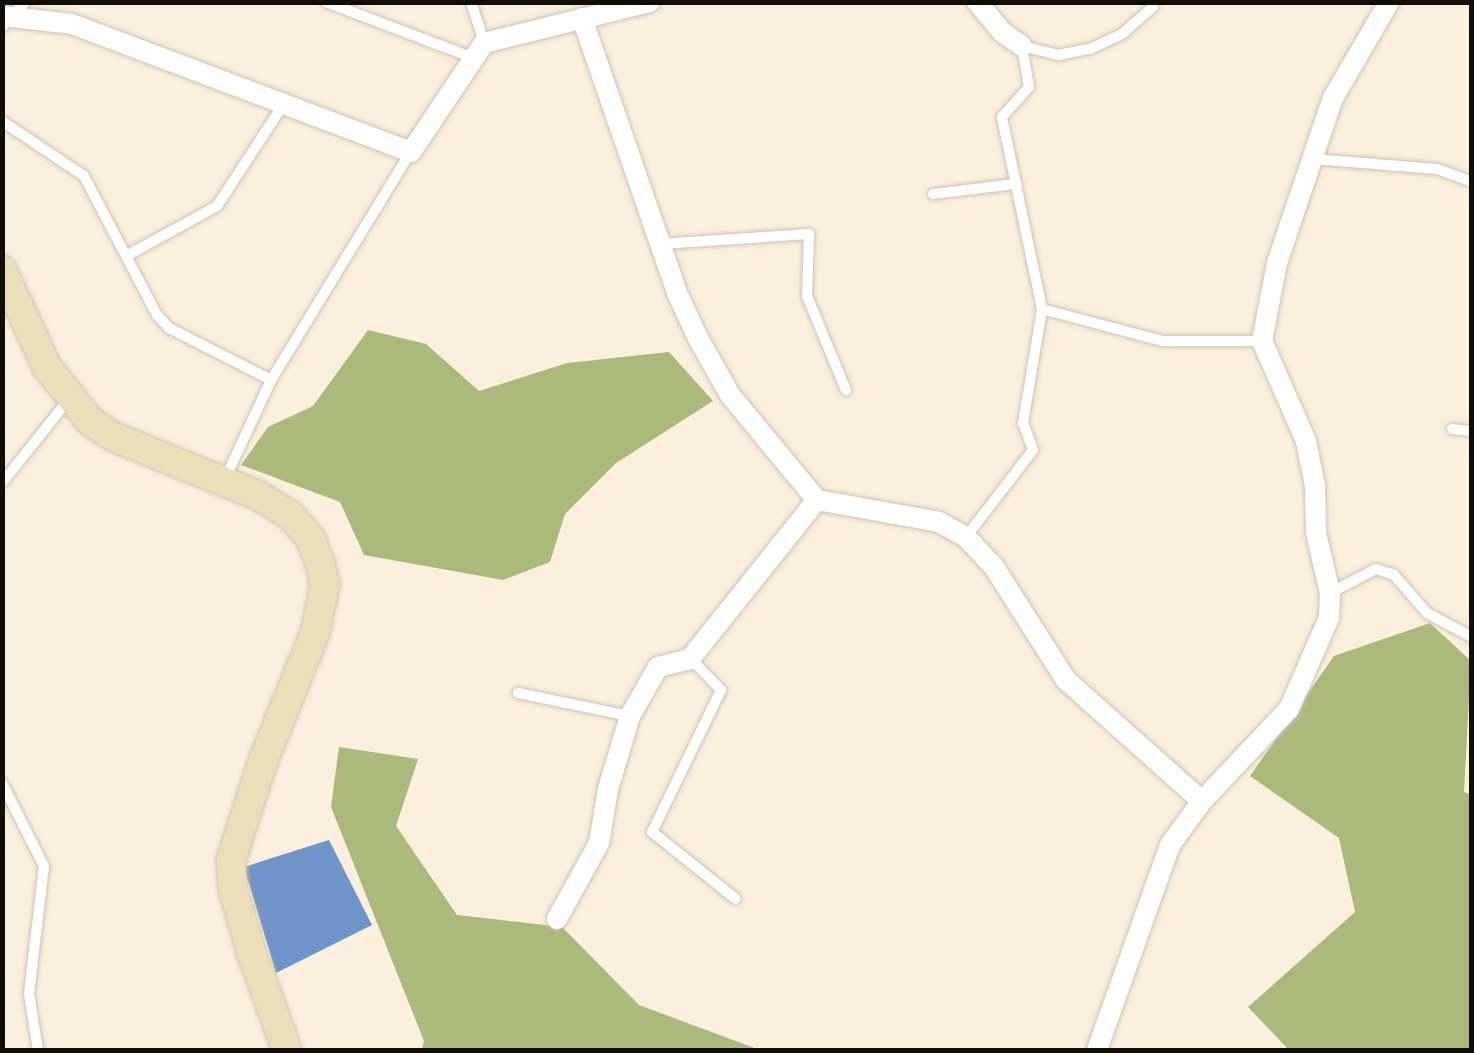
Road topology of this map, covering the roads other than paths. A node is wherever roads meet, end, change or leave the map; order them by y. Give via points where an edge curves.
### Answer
1 (326, 2) edge
2 (472, 2) edge
3 (650, 2) edge
4 (977, 2) edge
5 (1390, 2) edge
6 (1153, 7) dead end
7 (580, 10) edge
8 (10, 16) edge
9 (1022, 46) junction
10 (477, 50) junction
11 (284, 104) junction
12 (2, 121) edge
13 (411, 152) junction
14 (1312, 159) junction
15 (1472, 182) edge
16 (1016, 184) junction
17 (933, 194) dead end
18 (660, 244) junction
19 (128, 255) junction
20 (2, 270) edge
21 (1042, 309) junction
22 (1262, 341) junction
23 (271, 380) junction
24 (846, 390) dead end
25 (69, 399) junction
26 (1452, 430) dead end
27 (1472, 432) edge
28 (2, 482) edge
29 (224, 482) junction
30 (817, 500) junction
31 (966, 538) junction
32 (1330, 592) junction
33 (1472, 637) edge
34 (690, 658) junction
35 (518, 694) dead end
36 (630, 716) junction
37 (2, 783) edge
38 (1202, 800) junction
39 (736, 899) dead end
40 (557, 920) dead end
41 (38, 1050) edge
42 (287, 1050) edge
43 (1097, 1050) edge

1 - 10 lane
2 - 10 lane
3 - 7 street
4 - 9 street
5 - 14 street via 1332,98
6 - 9 lane via 1122,34 1090,49 1058,55
7 - 10 street
7 - 18 street
8 - 11 street via 72,24
9 - 16 lane via 1028,87 1002,117
10 - 13 street
11 - 13 street
11 - 19 lane via 217,206
12 - 19 lane via 84,176
13 - 23 lane
14 - 15 lane via 1437,169
14 - 22 street via 1277,263
16 - 17 lane
16 - 21 lane
18 - 24 lane via 809,234 807,296
18 - 30 street via 684,308 730,395
19 - 23 lane via 168,328
20 - 25 street
21 - 22 lane via 1162,341
21 - 31 lane via 1023,423 1033,450
22 - 32 street via 1306,440
23 - 29 lane
25 - 28 lane
25 - 29 street via 114,437
26 - 27 lane
29 - 42 street via 292,517 310,538 325,584 315,633 230,860 252,954
30 - 31 street via 939,522
30 - 34 street
31 - 38 street via 994,567 1066,680
32 - 33 lane via 1376,569 1394,575 1428,613
32 - 38 street via 1330,618 1289,709
34 - 36 street via 658,667
34 - 39 lane via 722,690 652,832
35 - 36 lane
36 - 40 street via 600,843
37 - 41 lane via 44,866 30,994
38 - 43 street via 1160,866

